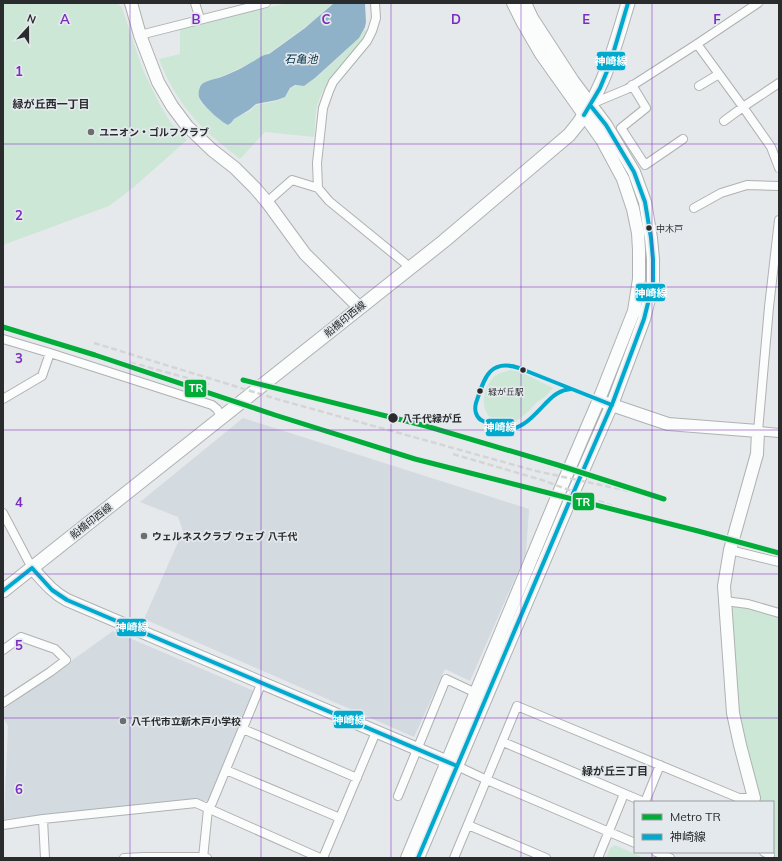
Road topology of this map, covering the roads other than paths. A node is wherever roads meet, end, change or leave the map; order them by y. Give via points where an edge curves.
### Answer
1 (131, 3) edge
2 (195, 3) edge
3 (266, 3) edge
4 (375, 3) edge
5 (513, 3) edge
6 (525, 3) edge
7 (628, 3) edge
8 (758, 3) edge
9 (200, 20) junction
10 (140, 35) junction
11 (697, 44) junction
12 (719, 74) junction
13 (779, 83) edge
14 (632, 85) junction
15 (699, 86) dead end
16 (743, 106) junction
17 (587, 110) junction
18 (724, 121) dead end
19 (683, 139) dead end
20 (779, 143) edge
21 (771, 147) junction
22 (779, 168) edge
23 (779, 186) edge
24 (318, 188) junction
25 (267, 202) junction
26 (694, 208) dead end
27 (779, 220) edge
28 (777, 261) edge
29 (411, 268) junction
30 (359, 307) junction
31 (3, 339) edge
32 (50, 353) junction
33 (3, 399) edge
34 (599, 400) junction
35 (612, 405) junction
36 (222, 418) junction
37 (758, 431) junction
38 (779, 433) edge
39 (3, 513) edge
40 (730, 550) junction
41 (779, 562) edge
42 (32, 568) junction
43 (3, 591) edge
44 (725, 601) junction
45 (779, 613) edge
46 (3, 650) edge
47 (262, 682) junction
48 (476, 693) junction
49 (3, 703) edge
50 (243, 729) junction
51 (376, 732) junction
52 (503, 742) junction
53 (417, 749) junction
54 (452, 764) junction
55 (660, 765) junction
56 (226, 770) junction
57 (357, 778) junction
58 (487, 780) junction
59 (624, 794) junction
60 (398, 796) dead end
61 (754, 800) edge
62 (642, 801) edge
63 (644, 801) edge
64 (208, 809) junction
65 (340, 818) junction
66 (43, 819) junction
67 (3, 825) edge
68 (468, 825) junction
69 (609, 831) junction
70 (634, 843) edge
71 (658, 853) edge
72 (182, 857) edge
73 (45, 858) edge
74 (124, 858) edge
75 (204, 858) edge
76 (321, 858) edge
77 (407, 858) edge
78 (418, 858) edge
79 (454, 858) edge
80 (546, 858) edge
81 (598, 858) edge
82 (670, 858) edge

1 - 10 street
2 - 9 street
3 - 9 street
4 - 24 street via 376,18 372,31 367,41 333,82 323,108 317,164
5 - 17 street via 541,54
6 - 17 street via 573,81
7 - 17 main road, 船橋印西線 via 610,64
8 - 11 street
9 - 10 street
10 - 25 street via 158,82 187,126 235,168
11 - 12 street
11 - 14 street
12 - 15 street
12 - 16 street
13 - 16 street
14 - 17 street
14 - 19 street via 646,108 621,128 645,165
16 - 18 street
16 - 21 street
17 - 29 main road, 船橋印西線 via 569,134
17 - 34 street via 623,179 633,209 639,244 639,279 634,311
17 - 35 street via 606,125 634,172 645,202 653,259 653,283 644,319
20 - 21 street
21 - 22 street
23 - 26 street via 747,185 721,194
24 - 25 street via 292,180
24 - 29 street via 329,201
25 - 30 street via 305,254
27 - 28 street
28 - 37 street
29 - 30 main road, 船橋印西線
30 - 36 main road, 船橋印西線
31 - 32 street
32 - 33 street via 42,376
32 - 36 street via 212,405
34 - 35 street
34 - 48 street
35 - 37 street via 668,424
35 - 54 street
36 - 42 main road, 船橋印西線
37 - 38 street
37 - 40 street via 758,454
39 - 42 street
40 - 41 street
40 - 44 street via 724,586
42 - 43 main road, 船橋印西線
42 - 47 street via 50,588 67,600
44 - 45 street via 748,604
44 - 61 street via 733,713
46 - 49 street via 21,637 55,649 66,660
47 - 50 street
47 - 51 street
48 - 53 street via 446,679
48 - 54 street
50 - 56 street
50 - 57 street
51 - 53 street
51 - 57 street
52 - 55 street via 517,706
52 - 58 street
52 - 59 street
53 - 54 street
53 - 60 street
54 - 58 street
54 - 77 street
54 - 78 street
55 - 61 street via 738,798
55 - 63 street
56 - 64 street
56 - 65 street
57 - 65 street
58 - 68 street
58 - 69 street
59 - 62 street
59 - 69 street
64 - 66 street via 196,803
64 - 75 street
64 - 76 street
65 - 76 street
66 - 67 street
66 - 73 street
68 - 79 street
68 - 80 street
69 - 70 street
69 - 81 street
71 - 82 street
72 - 74 street
72 - 75 street

